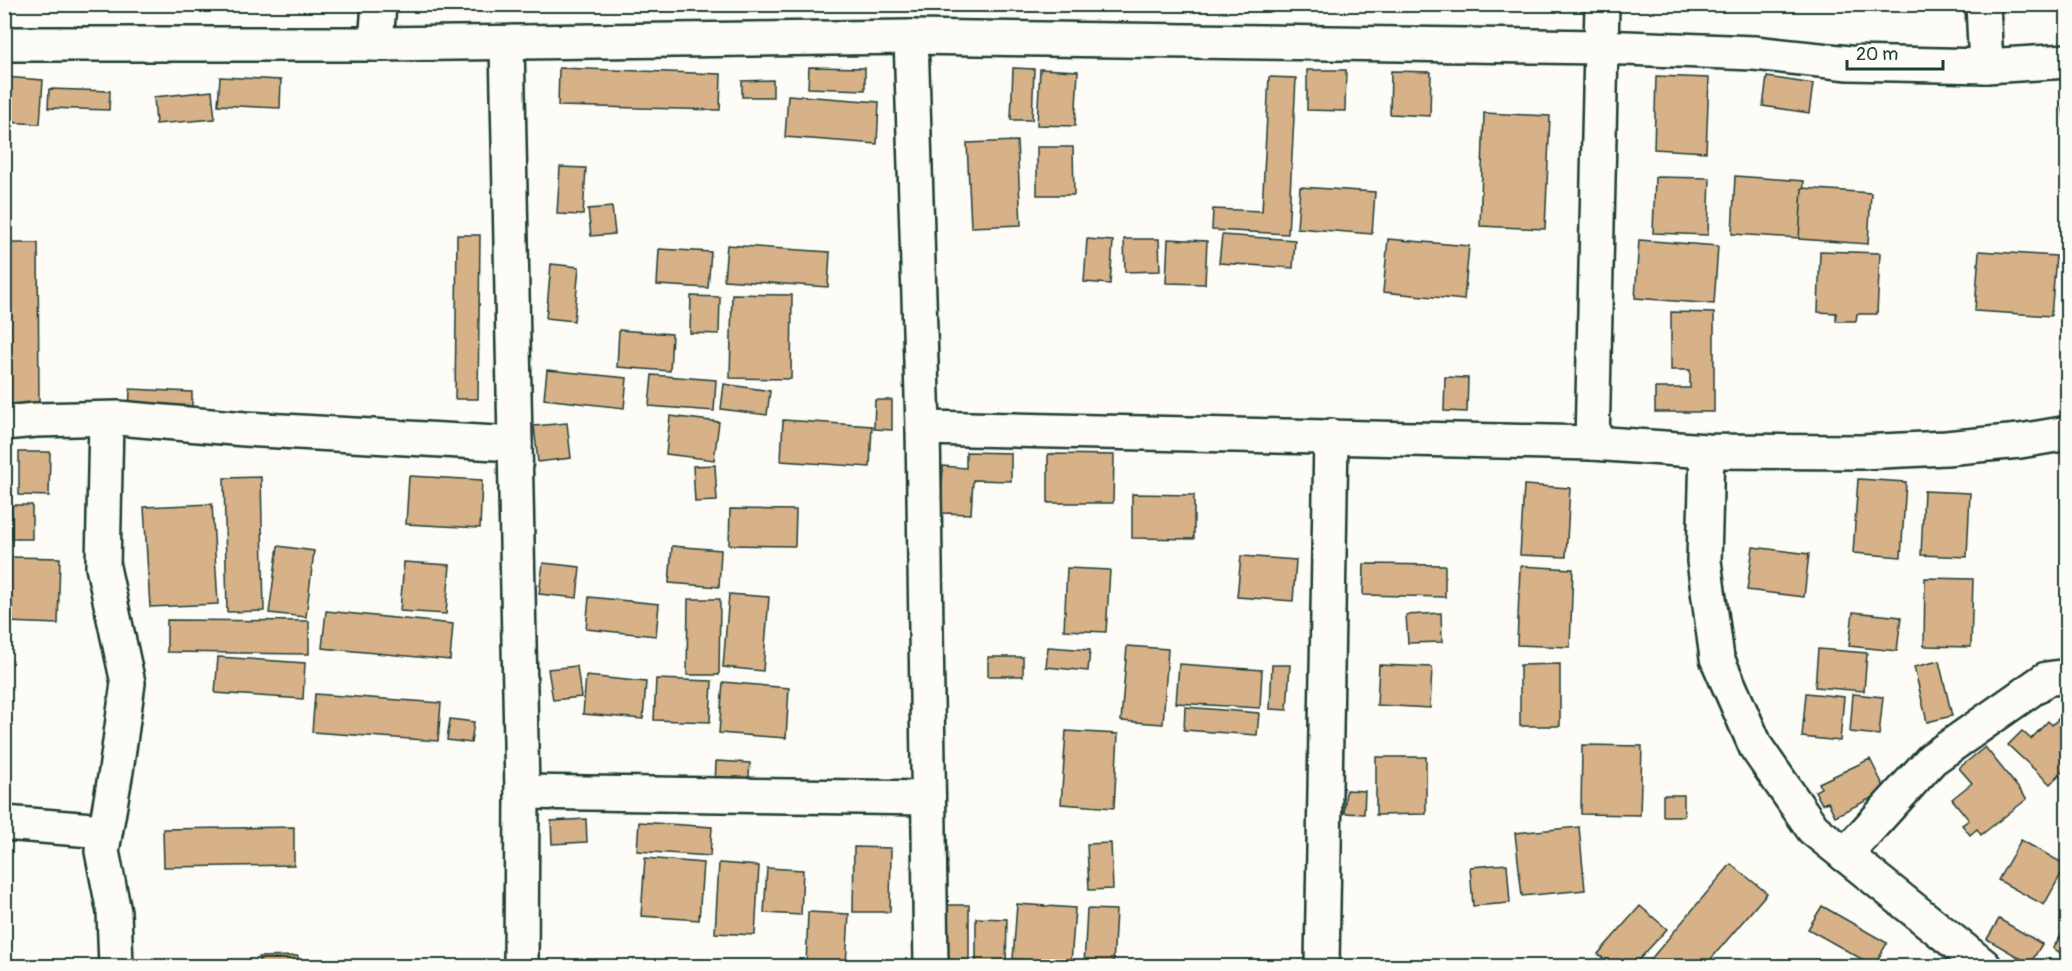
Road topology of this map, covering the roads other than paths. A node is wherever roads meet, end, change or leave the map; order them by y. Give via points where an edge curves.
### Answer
1 (379, 4) edge
2 (1602, 4) edge
3 (1983, 4) edge
4 (911, 38) junction
5 (507, 43) junction
6 (4, 44) edge
7 (376, 44) junction
8 (1600, 47) junction
9 (2067, 61) edge
10 (1986, 66) junction
11 (106, 419) junction
12 (4, 423) edge
13 (923, 428) junction
14 (2067, 433) edge
15 (1331, 436) junction
16 (1592, 443) junction
17 (515, 444) junction
18 (1707, 450) junction
19 (2060, 671) edge
20 (522, 792) junction
21 (928, 798) junction
22 (4, 823) edge
23 (105, 831) junction
24 (1845, 855) junction
25 (116, 966) edge
26 (520, 966) edge
27 (931, 966) edge
28 (1322, 966) edge
29 (1984, 966) edge

1 - 7 street
2 - 8 street
3 - 10 street
4 - 5 street
4 - 8 street
4 - 13 street
5 - 7 street
5 - 17 street
6 - 7 street
8 - 10 street via 1754,53 1849,63
8 - 16 street
9 - 10 street
11 - 12 street
11 - 17 street
11 - 23 street via 104,567 128,683
13 - 15 street
13 - 21 street
14 - 18 street via 1957,447 1860,452
15 - 16 street
15 - 28 street
16 - 18 street
17 - 20 street
18 - 24 street via 1704,561 1717,658 1756,747 1813,829
19 - 24 street via 1932,759
20 - 21 street
20 - 26 street
21 - 27 street
22 - 23 street
23 - 25 street via 102,851 114,912
24 - 29 street

